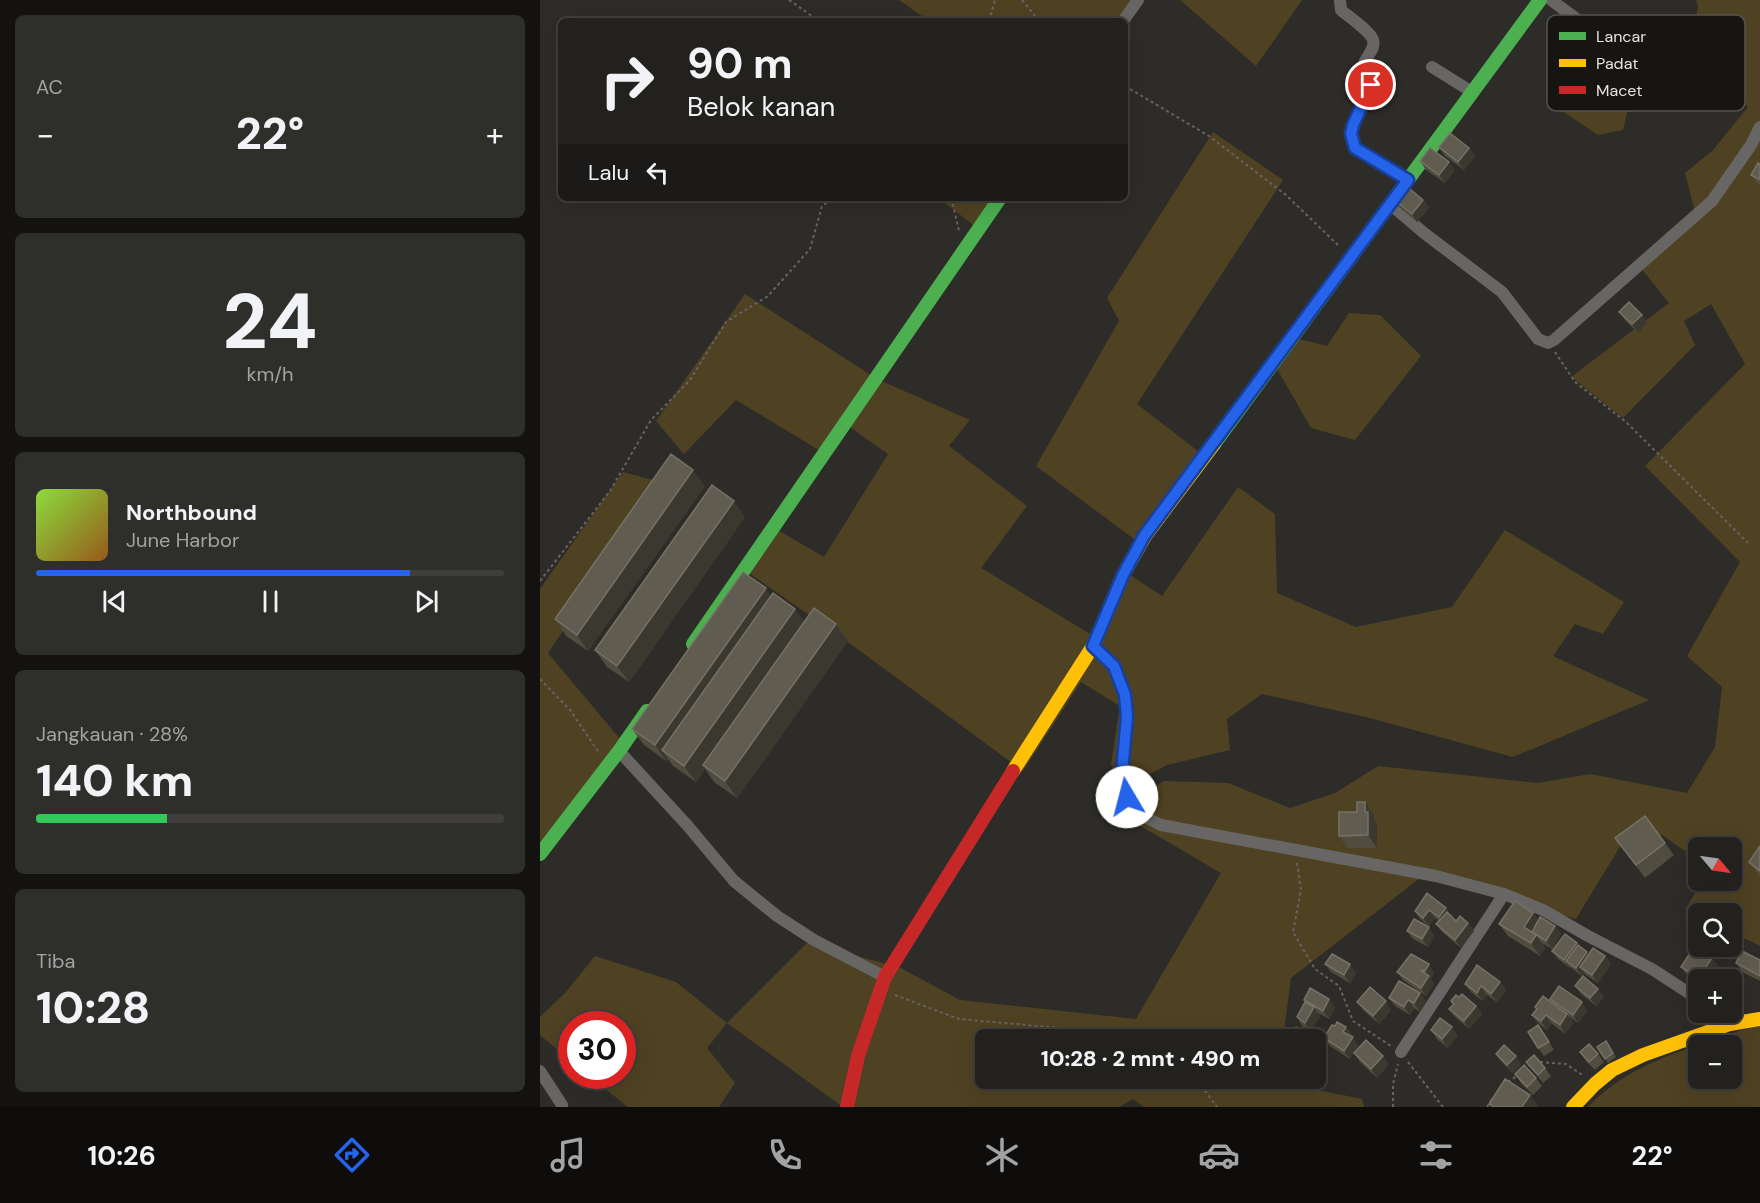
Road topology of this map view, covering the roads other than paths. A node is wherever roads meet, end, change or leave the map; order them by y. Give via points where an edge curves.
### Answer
1 (1138, 0) edge
2 (1340, 0) edge
3 (1540, 0) edge
4 (1551, 0) edge
5 (1571, 15) edge
6 (1125, 18) edge
7 (1432, 67) dead end
8 (1472, 92) junction
9 (1760, 127) edge
10 (1408, 180) junction
11 (998, 201) edge
12 (1391, 205) junction
13 (1093, 646) junction
14 (687, 653) edge
15 (653, 702) edge
16 (619, 751) junction
17 (540, 854) edge
18 (1504, 894) junction
19 (883, 983) junction
20 (1688, 992) edge
21 (1760, 1019) edge
22 (1730, 1024) joint
23 (1401, 1052) road end
24 (540, 1071) edge
25 (562, 1107) edge
26 (847, 1107) edge
27 (1573, 1107) edge

1 - 6 street
2 - 10 street via 1341,10 1374,41 1363,65 1371,85 1353,125 1355,148
3 - 8 street
4 - 5 street
7 - 8 street
8 - 10 street
9 - 12 street via 1712,201 1548,343 1538,339 1502,292
10 - 12 street
11 - 14 street
12 - 13 street via 1144,536
13 - 18 street via 1114,666 1125,695 1122,772 1127,797 1137,813 1161,825 1436,876
13 - 19 street
15 - 16 street
16 - 17 street
16 - 19 street via 734,880 777,916
18 - 20 street via 1543,910
18 - 23 street
19 - 26 street via 858,1056
21 - 22 street
22 - 27 street via 1643,1054 1612,1070
24 - 25 street

